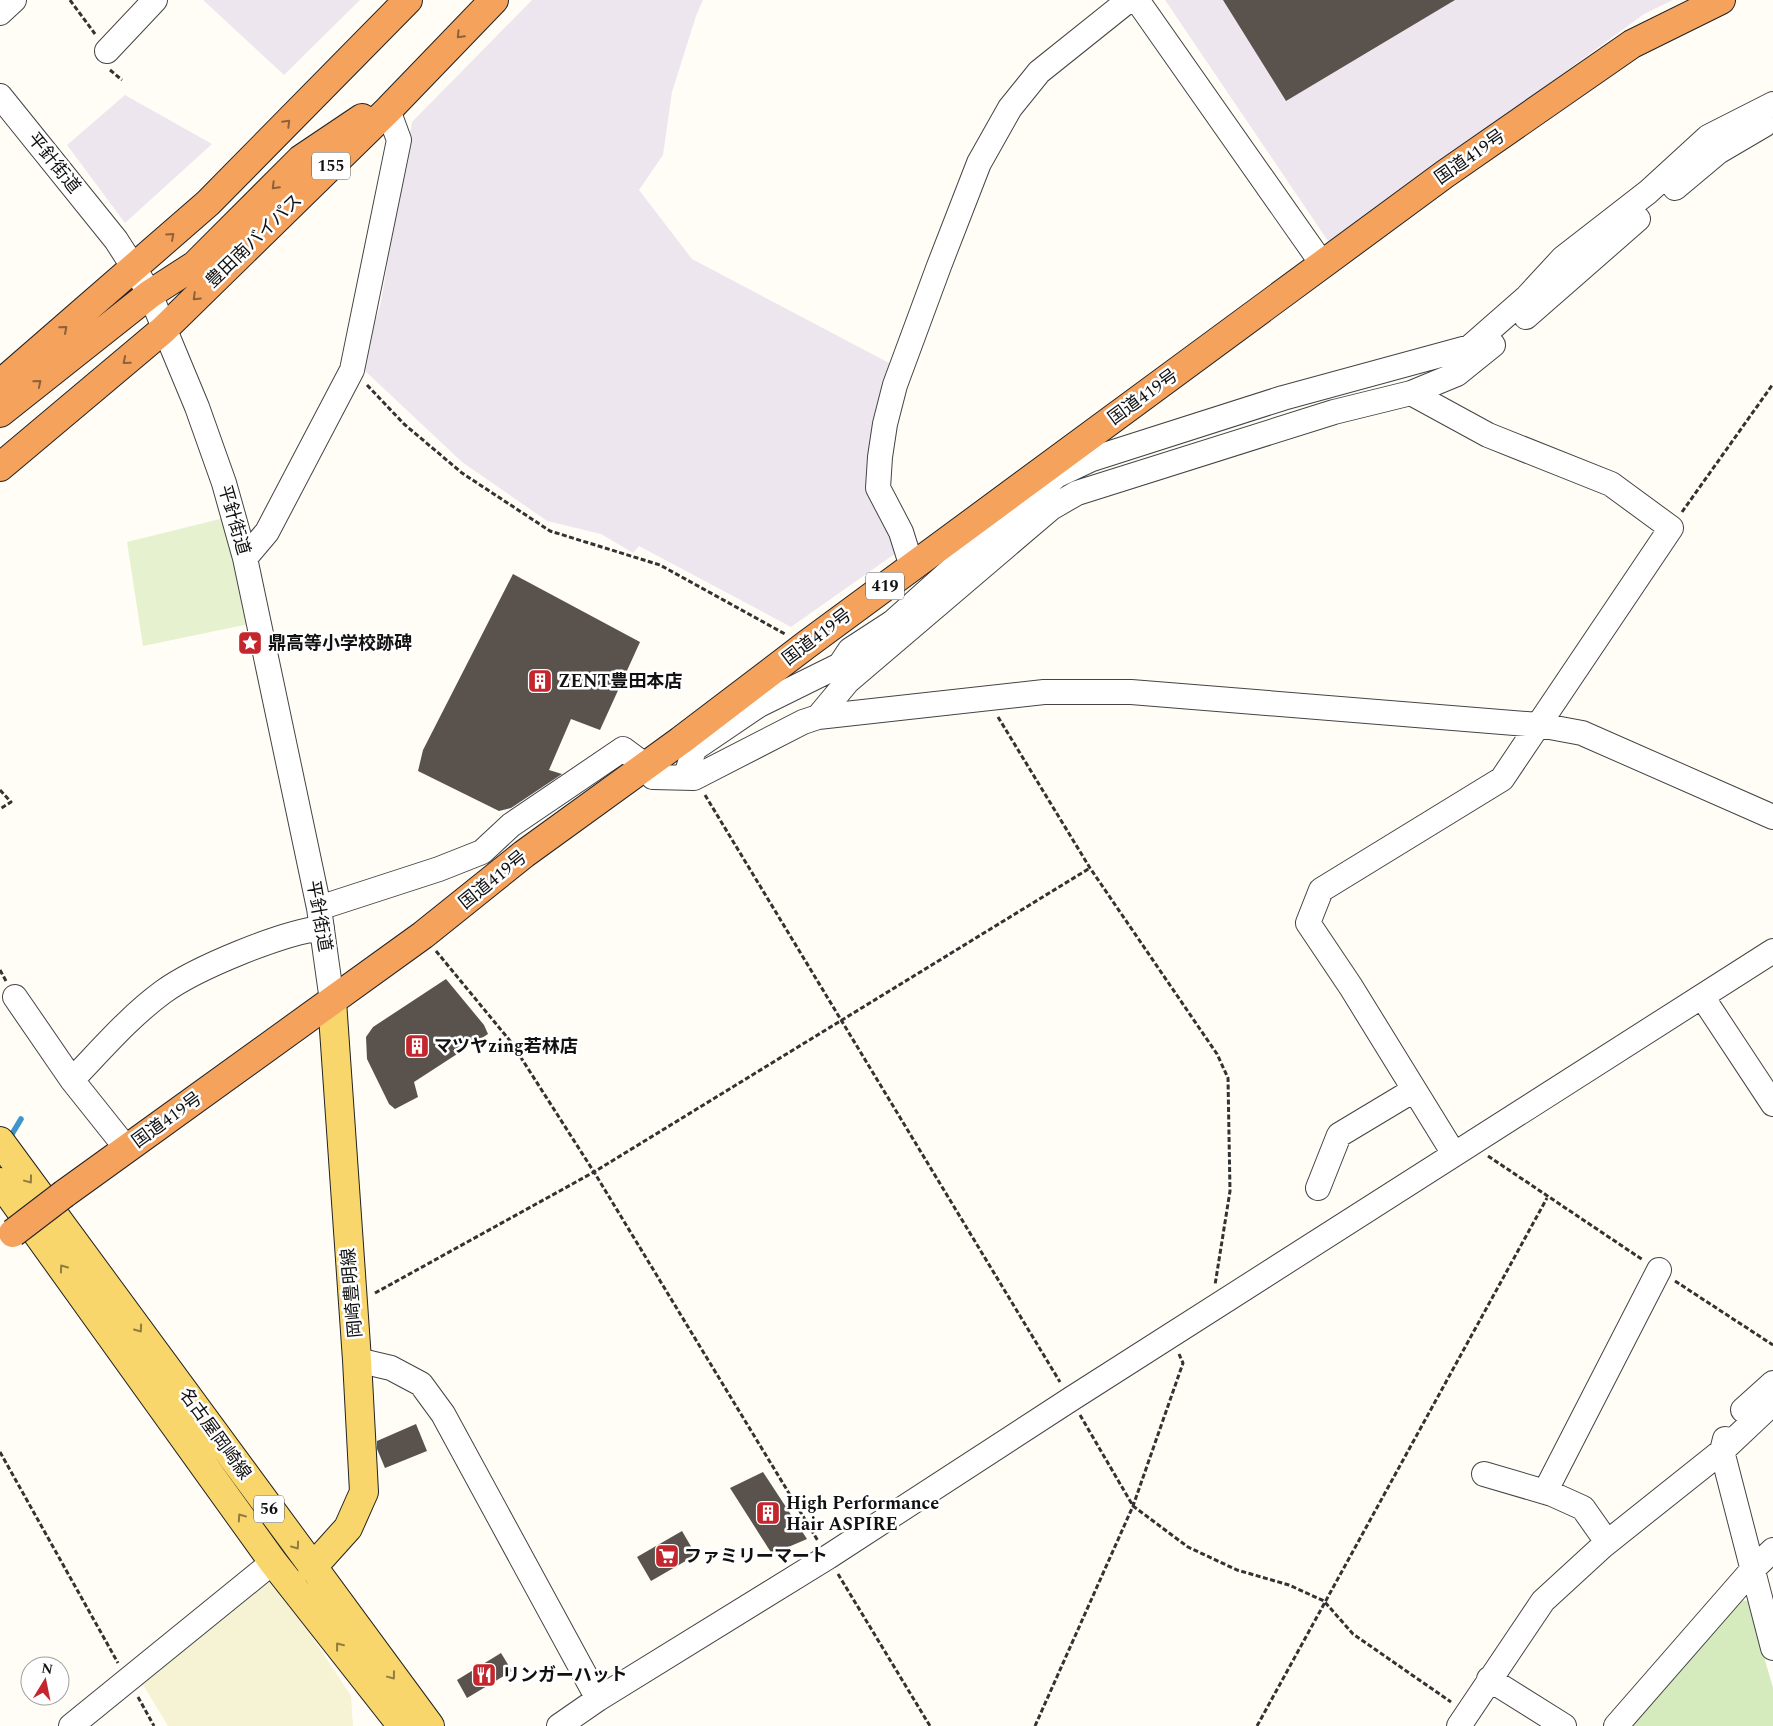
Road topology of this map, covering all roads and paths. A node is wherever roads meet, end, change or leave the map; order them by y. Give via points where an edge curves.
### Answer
1 (14, 0) edge
2 (156, 0) edge
3 (408, 0) edge
4 (494, 0) edge
5 (1128, 0) edge
6 (1137, 0) edge
7 (1721, 0) edge
8 (0, 13) edge
9 (107, 50) dead end
10 (412, 84) junction
11 (0, 96) edge
12 (1773, 104) edge
13 (388, 110) junction
14 (1773, 119) edge
15 (1323, 265) junction
16 (134, 268) junction
17 (150, 294) junction
18 (163, 330) junction
19 (352, 370) junction
20 (0, 384) edge
21 (1773, 384) edge
22 (1411, 393) junction
23 (70, 408) junction
24 (0, 413) edge
25 (0, 455) edge
26 (0, 467) edge
27 (1671, 528) junction
28 (245, 558) junction
29 (912, 567) junction
30 (806, 645) junction
31 (986, 698) junction
32 (818, 717) junction
33 (1539, 725) junction
34 (646, 766) junction
35 (690, 777) junction
36 (0, 790) edge
37 (0, 809) edge
38 (1773, 817) edge
39 (511, 825) junction
40 (524, 854) junction
41 (1090, 868) junction
42 (320, 918) junction
43 (423, 935) junction
44 (1773, 951) edge
45 (15, 996) dead end
46 (1703, 998) junction
47 (332, 1001) junction
48 (841, 1021) junction
49 (72, 1080) junction
50 (1414, 1090) junction
51 (1773, 1104) edge
52 (0, 1141) edge
53 (127, 1149) junction
54 (1463, 1149) junction
55 (594, 1172) junction
56 (0, 1182) edge
57 (1318, 1188) dead end
58 (1547, 1198) junction
59 (4, 1237) edge
60 (1659, 1270) junction
61 (1219, 1305) junction
62 (353, 1306) junction
63 (1172, 1335) junction
64 (1773, 1345) edge
65 (357, 1360) junction
66 (1773, 1382) edge
67 (1071, 1399) junction
68 (1773, 1403) edge
69 (1722, 1451) junction
70 (0, 1452) edge
71 (1484, 1474) dead end
72 (1545, 1492) junction
73 (1134, 1506) junction
74 (1607, 1542) junction
75 (1773, 1550) edge
76 (828, 1557) junction
77 (273, 1562) junction
78 (312, 1568) junction
79 (1753, 1569) junction
80 (1324, 1601) junction
81 (1773, 1648) edge
82 (1490, 1679) junction
83 (128, 1680) junction
84 (598, 1699) junction
85 (1463, 1719) edge
86 (71, 1726) edge
87 (154, 1726) edge
88 (402, 1726) edge
89 (430, 1726) edge
90 (559, 1726) edge
91 (930, 1726) edge
92 (1035, 1726) edge
93 (1256, 1726) edge
94 (1564, 1726) edge
95 (1616, 1726) edge

1 - 8 street
2 - 9 street
16 -> 3 highway via 208,203
4 -> 10 highway, 豊田南バイパス / 155
5 - 29 street via 1039,72 1010,108 978,163 895,385 885,424 878,488 901,532
6 - 15 street
7 - 15 highway, 国道419号 / 419 via 1632,44 1445,174
10 - 13 highway, 豊田南バイパス / 155
10 -> 17 highway via 301,159 195,265
11 - 16 street, 平針街道 via 116,240
12 - 35 street via 1708,136 1648,192 1563,258 1526,297 1470,347 1283,398 1092,458 1056,476 893,622 850,650 840,665 759,706 694,749
13 -> 18 highway, 豊田南バイパス / 155
13 - 19 street via 399,140
14 - 22 street via 1718,152 1457,374
15 - 29 highway, 国道419号 / 419
16 - 17 street, 平針街道
20 -> 16 highway
17 - 18 street, 平針街道
24 -> 17 highway
18 -> 23 highway, 豊田南バイパス / 155
18 - 28 street, 平針街道 via 209,439
19 - 28 street via 267,532
19 - 30 path via 404,424 462,473 550,531 660,565
21 - 27 path
22 - 27 street via 1488,435 1611,484
22 - 32 street via 1334,412 1077,493 1051,508 848,681
23 - 25 highway
23 - 26 highway, 豊田南バイパス / 155
27 - 33 street
28 - 42 street, 平針街道
29 - 30 highway, 国道419号 / 419
30 - 34 highway, 国道419号 / 419
31 - 32 street
31 - 33 street via 1044,692 1131,692
31 - 41 path
32 - 35 street
33 - 38 street via 1582,733
33 - 50 street via 1502,779 1321,890 1308,923
34 - 35 street via 653,777
34 - 39 street via 623,750
34 - 40 highway, 国道419号 / 419
35 - 48 path
36 - 37 path via 10,802
39 - 40 street
39 - 42 street via 482,852
40 - 43 highway, 国道419号 / 419
41 - 48 path
41 - 61 path via 1217,1054 1228,1078 1230,1191 1215,1281
42 - 47 street, 平針街道
42 - 49 street via 304,930 256,947 164,991 132,1018
43 - 47 highway, 国道419号 / 419
43 - 55 path via 511,1042
44 - 46 street
45 - 49 street
46 - 51 street
46 - 54 street
47 - 53 highway, 国道419号 / 419
47 - 62 main road, 岡崎豊明線
48 - 55 path
48 - 67 path
49 - 53 street
50 - 54 street
50 - 57 street via 1339,1135
52 -> 78 main road, 名古屋岡崎線 / 56
53 - 59 highway, 国道419号 / 419, bridge
54 - 58 path
54 - 61 street
55 - 62 path
55 - 76 path
77 -> 56 main road, 名古屋岡崎線 / 56
58 - 60 path
58 - 80 path
60 - 64 path
60 - 72 street
61 - 63 street
62 - 65 main road, 岡崎豊明線
63 - 67 street
63 - 73 path via 1183,1364
65 - 78 main road, 岡崎豊明線 via 364,1492 348,1528
65 - 84 street via 391,1368 421,1384 443,1414
66 - 69 street via 1728,1424
67 - 73 path
67 - 76 street
68 - 69 street
69 - 74 street
69 - 79 street
70 - 83 path
71 - 72 street
72 - 74 street via 1583,1508
73 - 80 path via 1188,1547 1237,1570
73 - 92 path
74 - 82 street via 1542,1601
75 - 79 street
76 - 84 street
76 - 91 path
77 - 83 street
88 -> 77 main road, 名古屋岡崎線 / 56
78 -> 89 main road, 名古屋岡崎線 / 56
79 - 81 street
79 - 95 street
80 - 85 path via 1353,1634
80 - 93 path
82 - 85 street
82 - 94 street
83 - 86 street
83 - 87 path
84 - 90 street

